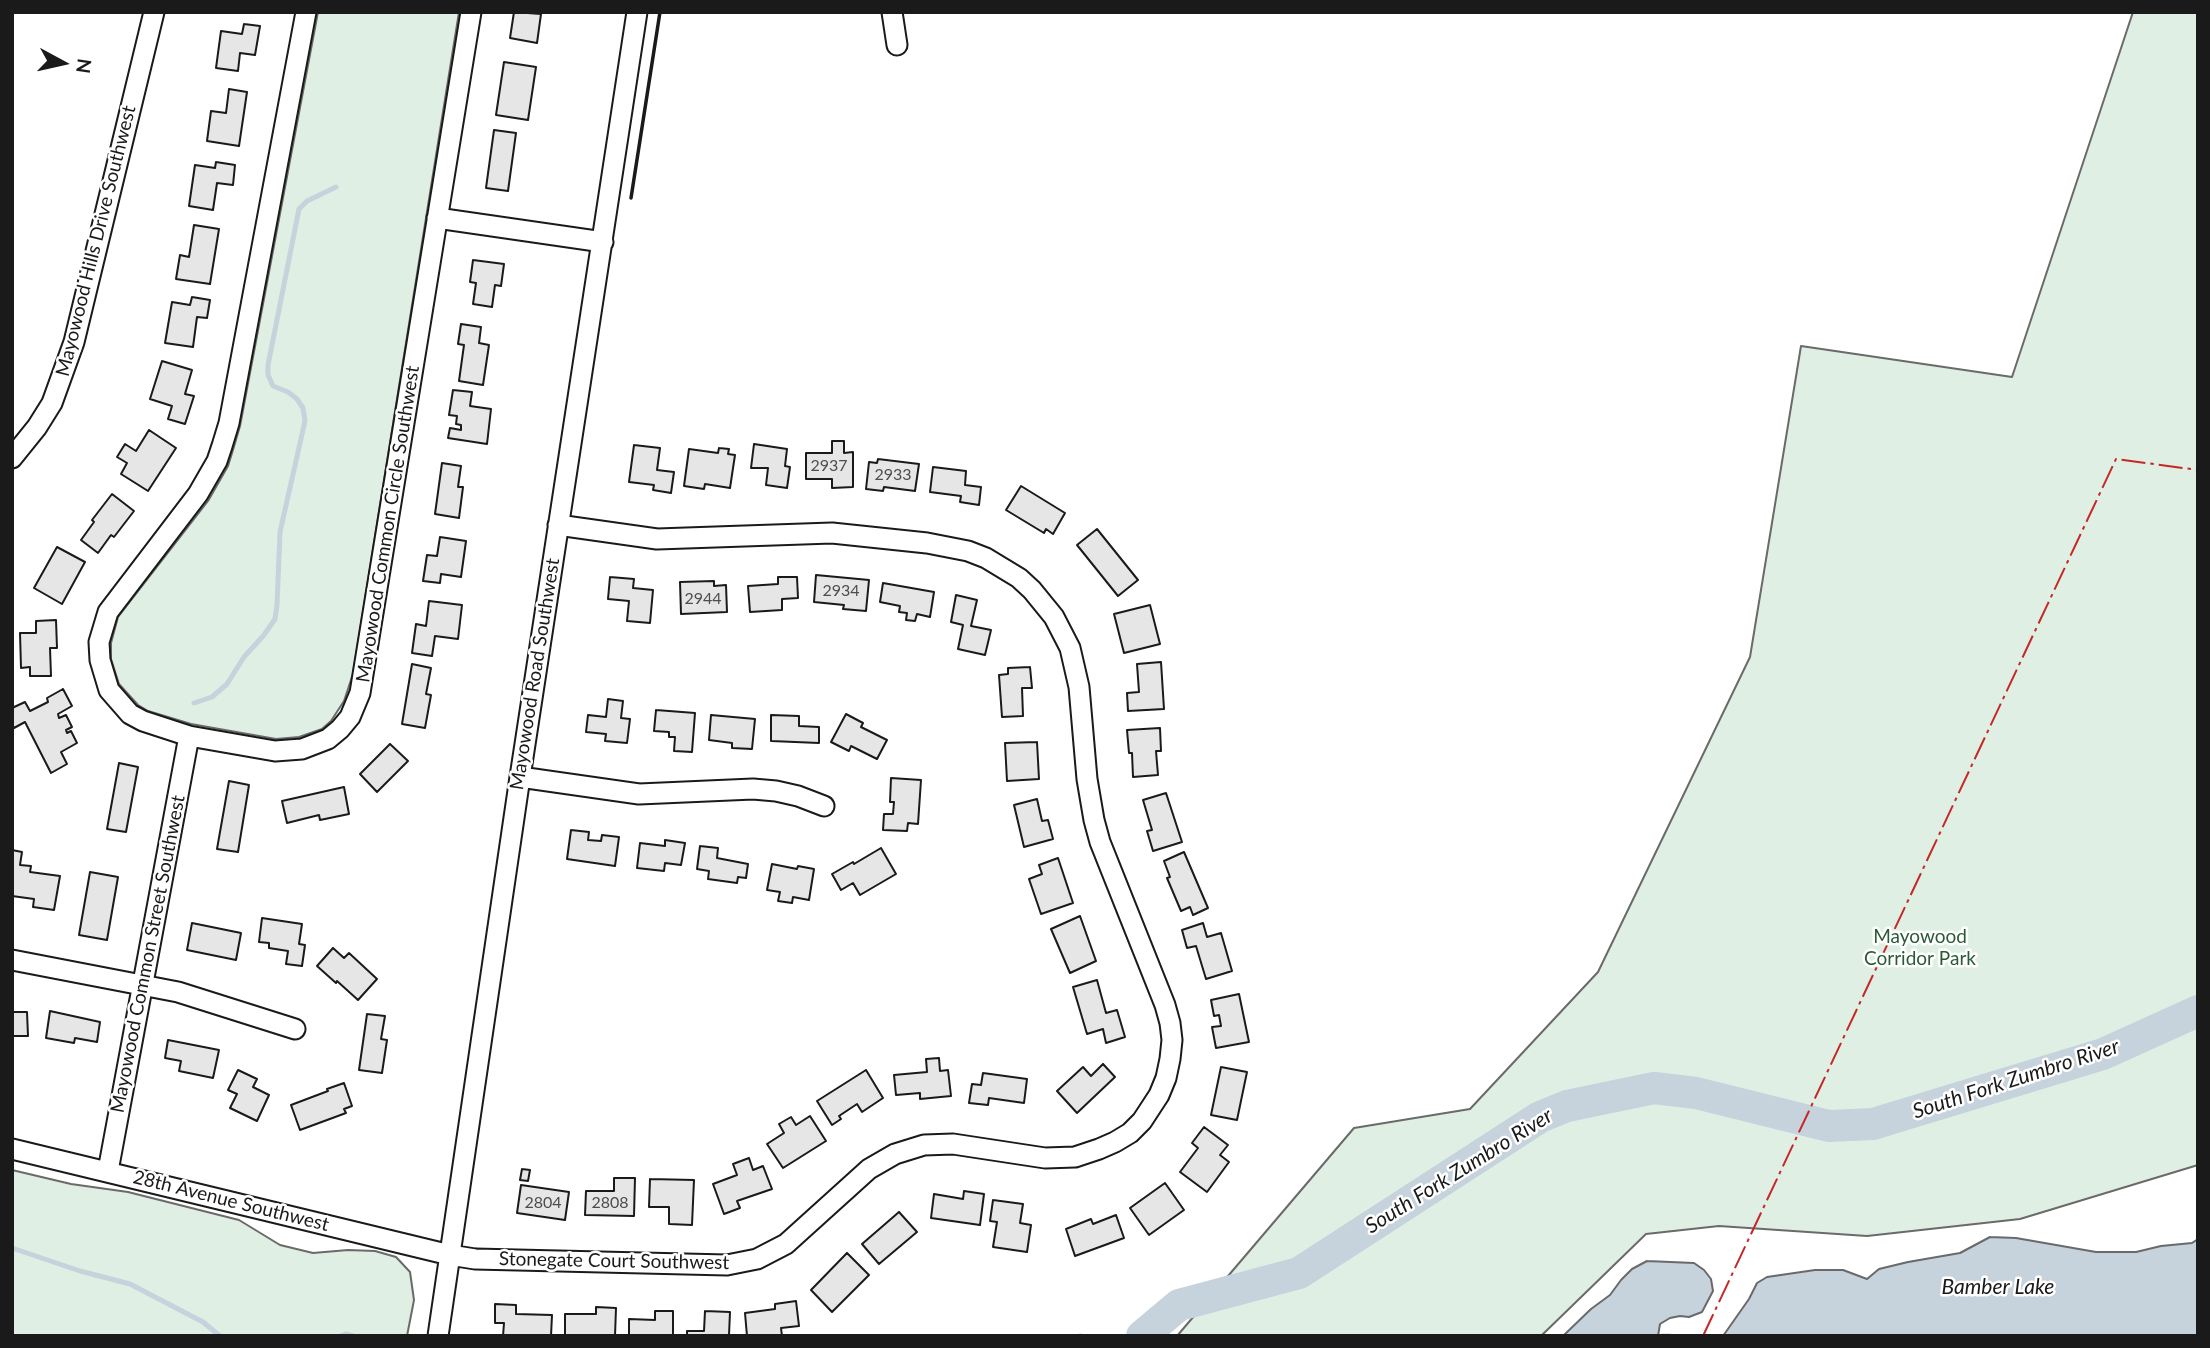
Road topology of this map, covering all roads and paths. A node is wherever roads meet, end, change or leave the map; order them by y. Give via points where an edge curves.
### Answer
1 (154, 12) edge
2 (306, 12) edge
3 (471, 12) edge
4 (637, 12) edge
5 (892, 12) edge
6 (897, 45) dead end
7 (437, 218) junction
8 (603, 242) junction
9 (12, 458) edge
10 (558, 525) junction
11 (189, 736) junction
12 (520, 777) junction
13 (824, 806) dead end
14 (12, 960) edge
15 (142, 984) junction
16 (295, 1029) dead end
17 (12, 1149) edge
18 (108, 1171) junction
19 (450, 1255) junction
20 (438, 1336) edge

1 - 9 street, Mayowood Hills Drive Southwest via 74,342 52,402
2 - 11 street, Mayowood Common Circle Southwest via 222,446 198,494 108,612 99,642 109,690 130,714
3 - 7 street, Mayowood Common Circle Southwest
4 - 8 street, Mayowood Road Southwest
5 - 6 street
7 - 8 street
7 - 11 street, Mayowood Common Circle Southwest via 367,663 355,706 328,739 302,749 275,751
8 - 10 street, Mayowood Road Southwest
10 - 12 street, Mayowood Road Southwest
10 - 19 street, Stonegate Court Southwest via 657,539 799,533 927,542 986,558 1019,578 1054,617 1076,666 1094,821 1165,1005 1172,1040 1170,1059 1152,1108 1130,1133 1107,1146 1061,1159 953,1143 911,1149 869,1169 786,1244 744,1263
11 - 15 street, Mayowood Common Street Southwest
12 - 13 street via 639,794 776,791
12 - 19 street, Mayowood Road Southwest
14 - 15 street
15 - 16 street
15 - 18 street, Mayowood Common Street Southwest
17 - 18 street, 28th Avenue Southwest
18 - 19 street, 28th Avenue Southwest
19 - 20 street, Mayowood Road Southwest

